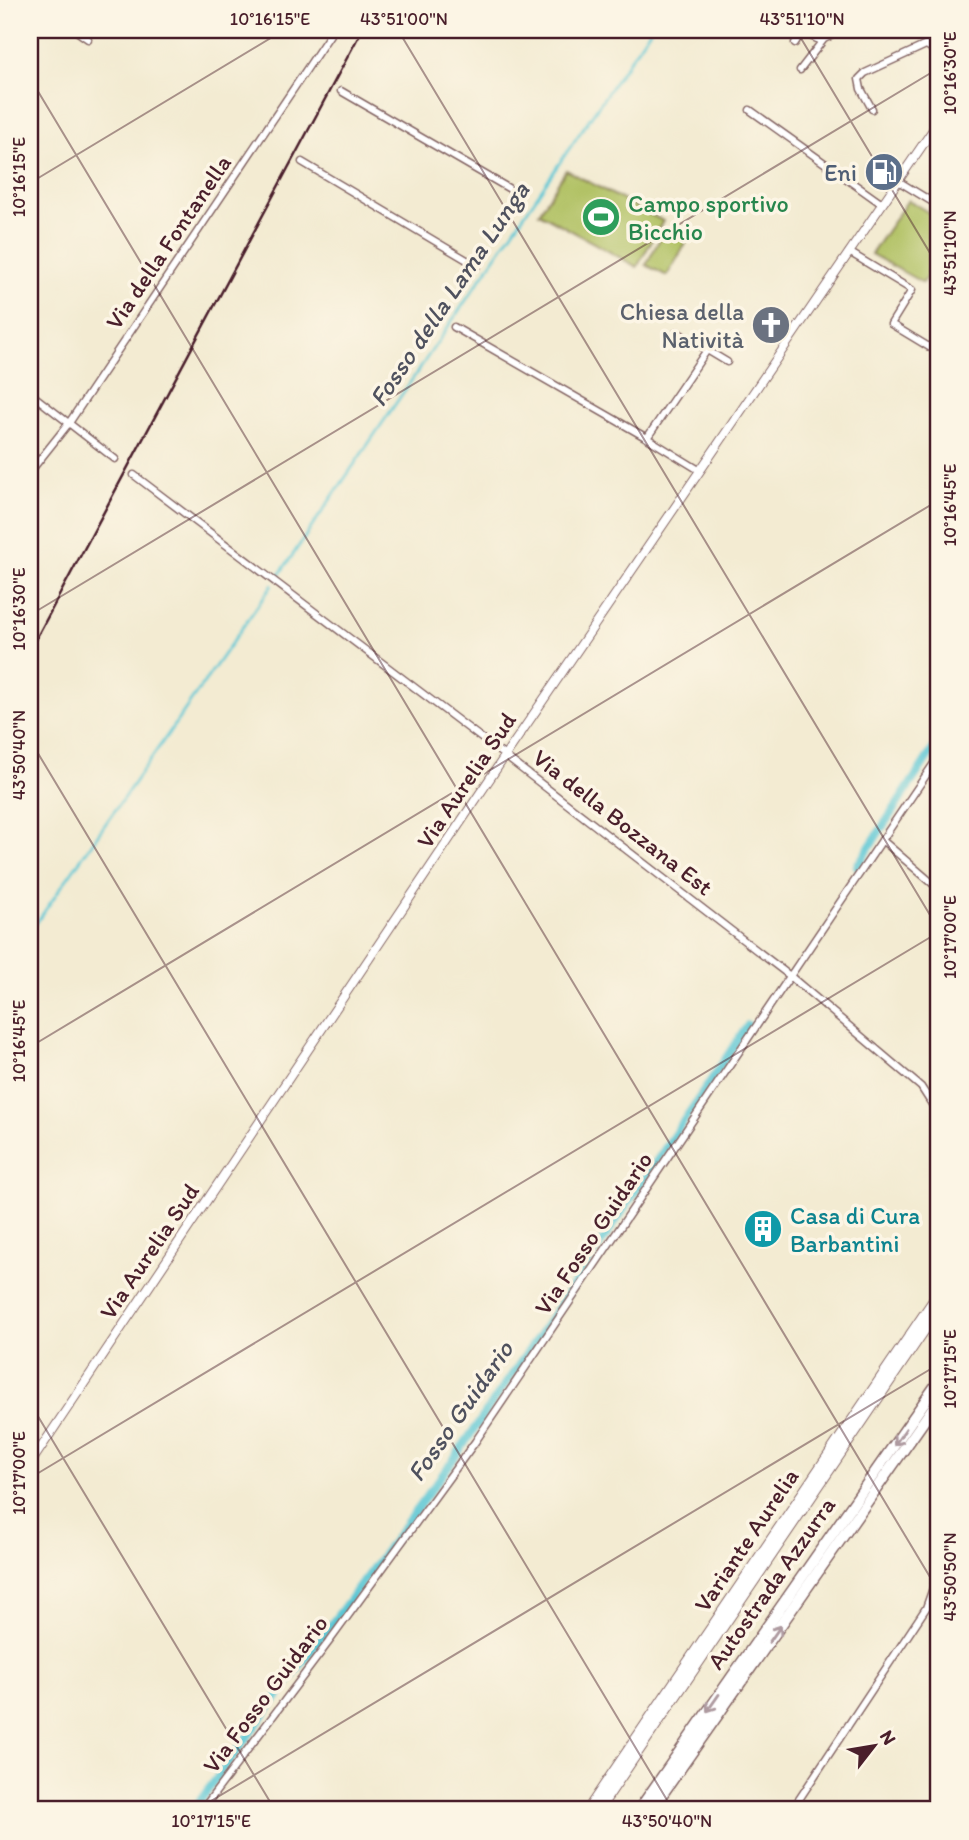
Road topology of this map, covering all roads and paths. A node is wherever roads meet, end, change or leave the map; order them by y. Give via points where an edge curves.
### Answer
1 (75, 30) edge
2 (333, 30) edge
3 (843, 30) edge
4 (919, 30) edge
5 (931, 35) junction
6 (88, 38) dead end
7 (824, 39) junction
8 (939, 39) edge
9 (795, 43) dead end
10 (926, 45) junction
11 (939, 60) edge
12 (800, 70) dead end
13 (341, 90) dead end
14 (872, 109) dead end
15 (750, 110) dead end
16 (939, 121) edge
17 (302, 162) dead end
18 (898, 181) junction
19 (508, 188) dead end
20 (882, 204) junction
21 (939, 206) edge
22 (849, 252) junction
23 (477, 266) dead end
24 (454, 327) dead end
25 (677, 332) dead end
26 (707, 350) junction
27 (939, 353) edge
28 (727, 362) dead end
29 (30, 393) edge
30 (69, 424) junction
31 (647, 438) junction
32 (115, 459) dead end
33 (699, 470) junction
34 (30, 471) edge
35 (134, 475) dead end
36 (505, 756) junction
37 (939, 756) edge
38 (882, 840) junction
39 (939, 888) edge
40 (790, 976) junction
41 (939, 1115) edge
42 (939, 1293) edge
43 (939, 1308) edge
44 (939, 1381) edge
45 (939, 1399) edge
46 (30, 1464) edge
47 (939, 1574) edge
48 (202, 1810) edge
49 (588, 1810) edge
50 (598, 1810) edge
51 (639, 1810) edge
52 (651, 1810) edge
53 (792, 1810) edge

1 - 6 street
2 - 30 street, Via della Fontanella
3 - 7 street
4 - 5 street
5 - 8 street
5 - 10 street
7 - 9 street via 802,32
7 - 12 street
10 - 11 street
10 - 14 street via 859,79
13 - 19 street
15 - 20 street
16 - 18 main road, Via Aurelia Sud
17 - 23 street
18 - 20 main road, Via Aurelia Sud
18 - 21 street
20 - 22 main road, Via Aurelia Sud
22 - 27 street via 912,290 891,324
22 - 33 main road, Via Aurelia Sud
24 - 31 street
25 - 26 street
26 - 28 street
26 - 31 street
29 - 30 street
30 - 32 street
30 - 34 street, Via della Fontanella
31 - 33 street
33 - 36 main road, Via Aurelia Sud
35 - 36 street, Via della Bozzana Est
36 - 40 street, Via della Bozzana Est
36 - 46 main road, Via Aurelia Sud
37 - 38 street, Via Fosso Guidario
38 - 39 street
38 - 40 street, Via Fosso Guidario
40 - 41 street, Via della Bozzana Est via 921,1087
40 - 48 street, Via Fosso Guidario via 475,1441
42 - 49 highway, Variante Aurelia
43 - 50 highway, Variante Aurelia
44 -> 51 highway, Autostrada Azzurra
52 -> 45 highway, Autostrada Azzurra
47 - 53 street via 926,1608

